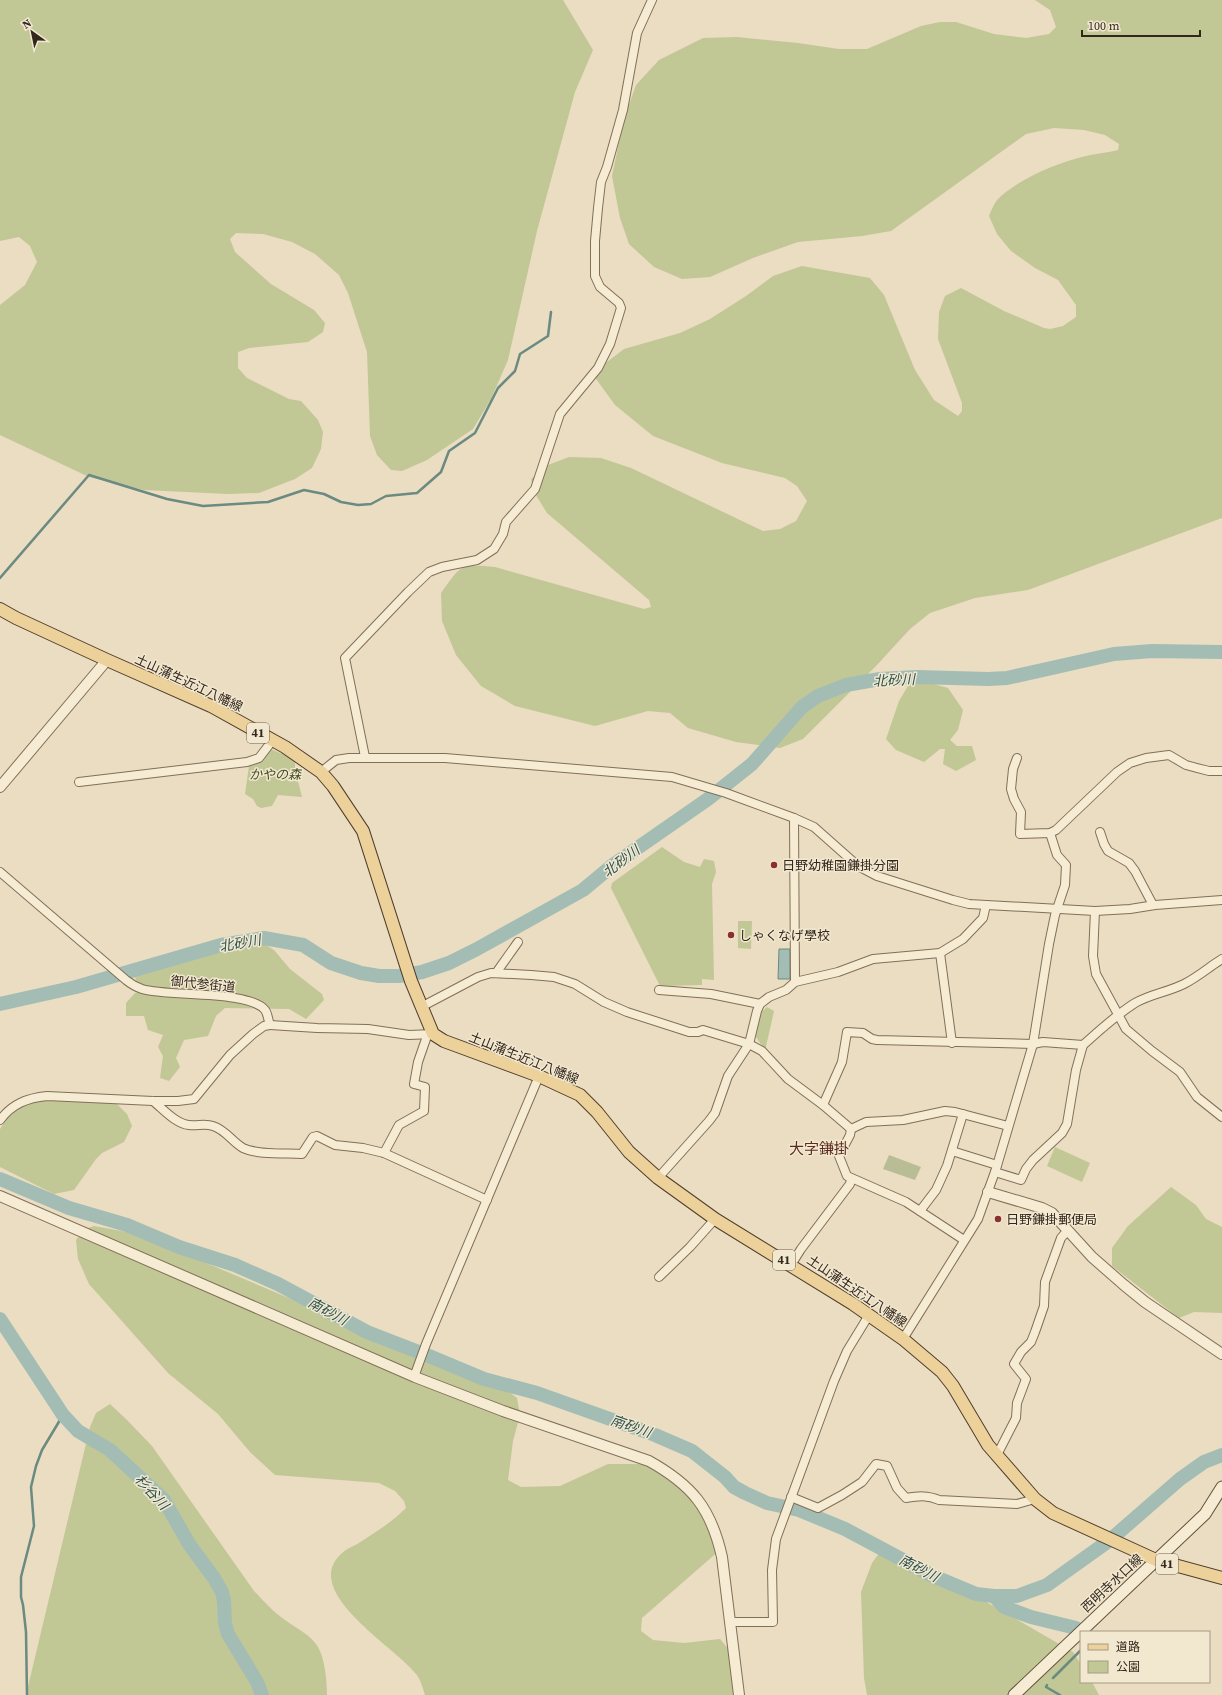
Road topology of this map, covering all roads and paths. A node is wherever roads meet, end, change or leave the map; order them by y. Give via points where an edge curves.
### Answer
1 (652, 0) edge
2 (0, 609) edge
3 (107, 660) junction
4 (272, 741) junction
5 (364, 757) junction
6 (1016, 758) dead end
7 (1222, 771) edge
8 (321, 772) junction
9 (79, 782) dead end
10 (0, 787) edge
11 (794, 818) junction
12 (1100, 832) dead end
13 (1050, 833) junction
14 (0, 872) edge
15 (1222, 901) edge
16 (986, 905) junction
17 (1153, 905) junction
18 (1058, 908) junction
19 (1095, 911) junction
20 (518, 942) dead end
21 (940, 953) junction
22 (1222, 959) edge
23 (496, 973) junction
24 (795, 982) junction
25 (659, 990) dead end
26 (760, 1004) junction
27 (422, 1007) junction
28 (1118, 1015) junction
29 (270, 1025) junction
30 (430, 1035) junction
31 (952, 1043) junction
32 (749, 1044) junction
33 (1033, 1044) junction
34 (1083, 1045) junction
35 (539, 1076) junction
36 (153, 1101) junction
37 (823, 1105) junction
38 (963, 1114) junction
39 (1222, 1117) edge
40 (0, 1120) edge
41 (1008, 1126) junction
42 (851, 1129) junction
43 (952, 1151) junction
44 (384, 1153) junction
45 (996, 1169) junction
46 (658, 1178) junction
47 (851, 1179) junction
48 (988, 1192) junction
49 (0, 1196) edge
50 (487, 1200) junction
51 (920, 1211) junction
52 (715, 1219) junction
53 (1068, 1230) junction
54 (964, 1240) junction
55 (791, 1265) junction
56 (659, 1277) dead end
57 (869, 1316) junction
58 (903, 1339) junction
59 (1222, 1354) edge
60 (414, 1377) junction
61 (997, 1455) junction
62 (1222, 1487) edge
63 (790, 1498) junction
64 (1035, 1499) junction
65 (1156, 1560) junction
66 (1222, 1578) edge
67 (730, 1622) junction
68 (1081, 1631) edge
69 (1080, 1632) edge
70 (739, 1695) edge
71 (1014, 1695) edge

1 - 5 street via 637,33 623,110 601,182 595,241 595,276 600,286 619,303 621,308 610,344 598,368 560,414 535,489 506,522 501,540 494,549 477,560 429,572 345,658
2 - 3 main road, 土山蒲生近江八幡線 / 41
3 - 4 main road, 土山蒲生近江八幡線 / 41 via 211,706
3 - 10 street
4 - 8 main road, 土山蒲生近江八幡線 / 41
4 - 9 street via 259,758 247,762
5 - 8 street via 336,760
5 - 11 street via 445,758 672,777 726,793
6 - 13 street via 1011,788 1021,812 1020,834
7 - 13 street via 1209,771 1186,765 1169,756 1146,758 1130,763
8 - 27 main road, 土山蒲生近江八幡線 / 41 via 363,831
11 - 16 street via 814,827 858,866 877,876 953,900
11 - 24 street
12 - 17 street via 1108,850 1129,863 1135,871
13 - 18 street via 1057,855 1066,865 1065,885
14 - 29 street, 御代参街道 via 126,980 142,989 217,996 253,1003 266,1011
15 - 17 street
16 - 18 street
16 - 21 street via 983,918 963,939
17 - 19 street
18 - 19 street
18 - 33 street via 1049,944
19 - 28 street via 1093,956 1096,974
20 - 23 street
21 - 24 street via 873,959 838,972
21 - 31 street
22 - 28 street via 1183,984 1143,999
23 - 27 street via 478,977
23 - 32 street via 554,977 575,984 604,1002 627,1012 689,1032 704,1030
24 - 26 street
25 - 26 street via 711,994
26 - 32 street
27 - 30 main road, 土山蒲生近江八幡線 / 41
28 - 34 street
28 - 39 street via 1126,1029 1180,1072 1198,1098
29 - 30 street
29 - 36 street via 264,1026 230,1054 194,1099
30 - 35 main road, 土山蒲生近江八幡線 / 41
30 - 44 street via 418,1062 414,1084 425,1087 424,1111 399,1125
31 - 33 street
31 - 37 street via 877,1040 863,1033 847,1032 842,1062
32 - 37 street via 762,1051 795,1085
32 - 46 street via 728,1076 712,1117
33 - 34 street via 1043,1042
33 - 41 street
34 - 45 street via 1067,1124 1062,1133 1033,1160 1021,1180
35 - 46 main road, 土山蒲生近江八幡線 / 41 via 580,1095 629,1152
35 - 50 street
36 - 40 street via 31,1097 14,1106
36 - 44 street via 179,1122 187,1125 215,1126 237,1144 253,1151 302,1154 313,1137 317,1136 335,1145
37 - 42 street
38 - 41 street
38 - 42 street via 945,1111 903,1120 866,1122
38 - 43 street
41 - 45 street
42 - 47 street via 839,1156 847,1176
43 - 45 street
43 - 51 street via 936,1190
44 - 50 street
45 - 48 street
46 - 52 main road, 土山蒲生近江八幡線 / 41
47 - 51 street via 906,1202
47 - 55 street via 850,1184
48 - 53 street via 1042,1208 1052,1213
48 - 54 street via 978,1218
49 - 60 street
50 - 60 street
51 - 54 street
52 - 55 main road, 土山蒲生近江八幡線 / 41
52 - 56 street
53 - 59 street via 1092,1257 1145,1302
53 - 61 street via 1060,1238 1045,1282 1044,1306 1031,1342 1014,1364 1026,1379 1017,1403 1016,1418
54 - 58 street
55 - 57 main road, 土山蒲生近江八幡線 / 41
57 - 58 main road, 土山蒲生近江八幡線 / 41
57 - 63 street via 847,1351
58 - 61 main road, 土山蒲生近江八幡線 / 41 via 942,1372
60 - 67 street via 502,1411 649,1461 684,1483 697,1497 718,1537
61 - 64 main road, 土山蒲生近江八幡線 / 41
62 - 65 main road, 西明寺水口線 via 1205,1514
63 - 64 street via 818,1508 862,1482 876,1464 887,1466 897,1488 906,1498 931,1496 939,1500 995,1504 1017,1504
63 - 67 street via 776,1539 772,1570 774,1622
64 - 65 main road, 土山蒲生近江八幡線 / 41 via 1053,1513
65 - 66 main road, 土山蒲生近江八幡線 / 41
65 - 68 main road, 西明寺水口線
67 - 70 street
69 - 71 main road, 西明寺水口線

